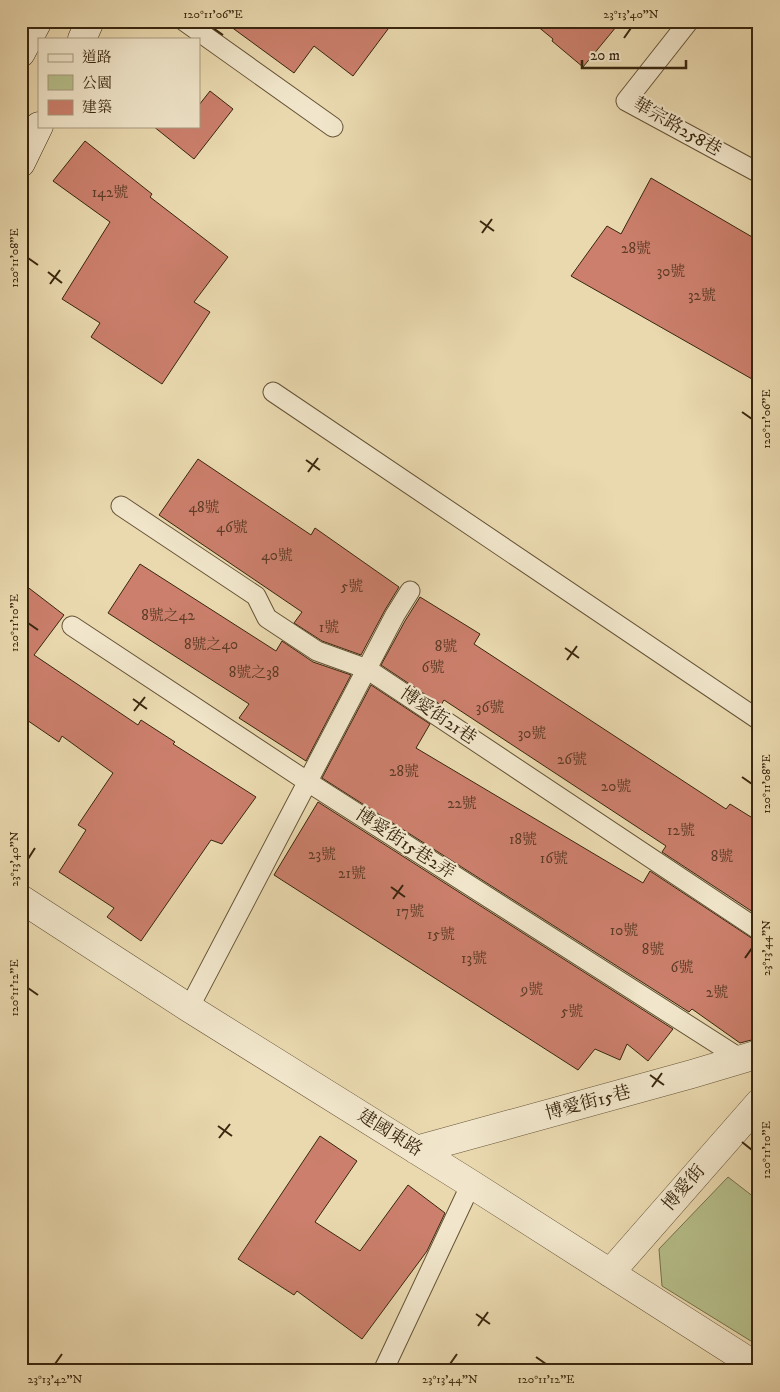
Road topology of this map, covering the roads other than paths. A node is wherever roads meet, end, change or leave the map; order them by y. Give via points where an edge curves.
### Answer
1 (38, 21) edge
2 (90, 21) edge
3 (184, 21) edge
4 (689, 21) edge
5 (82, 38) edge
6 (21, 53) edge
7 (333, 127) dead end
8 (38, 128) edge
9 (21, 163) edge
10 (759, 173) edge
11 (274, 392) dead end
12 (121, 506) dead end
13 (410, 591) dead end
14 (72, 626) dead end
15 (367, 669) junction
16 (759, 720) edge
17 (308, 782) junction
18 (21, 899) edge
19 (759, 930) edge
20 (189, 1008) junction
21 (750, 1057) edge
22 (759, 1103) edge
23 (416, 1150) junction
24 (471, 1184) junction
25 (610, 1273) junction
26 (759, 1368) edge
27 (383, 1371) edge

1 - 6 street
2 - 5 street
3 - 7 lane
4 - 10 lane, 華宗路258巷 via 626,101
8 - 9 street
11 - 16 lane
12 - 15 lane, 博愛街21巷 via 256,596 267,618 317,651
13 - 15 lane
14 - 17 lane, 博愛街15巷2弄
15 - 17 lane
15 - 19 lane, 博愛街21巷
17 - 20 lane
17 - 21 lane, 博愛街15巷2弄
18 - 20 street, 建國東路
20 - 23 street, 建國東路
21 - 23 street, 博愛街15巷
22 - 25 street, 博愛街
23 - 24 street, 建國東路
24 - 25 street, 建國東路
24 - 27 lane
25 - 26 street, 建國東路

